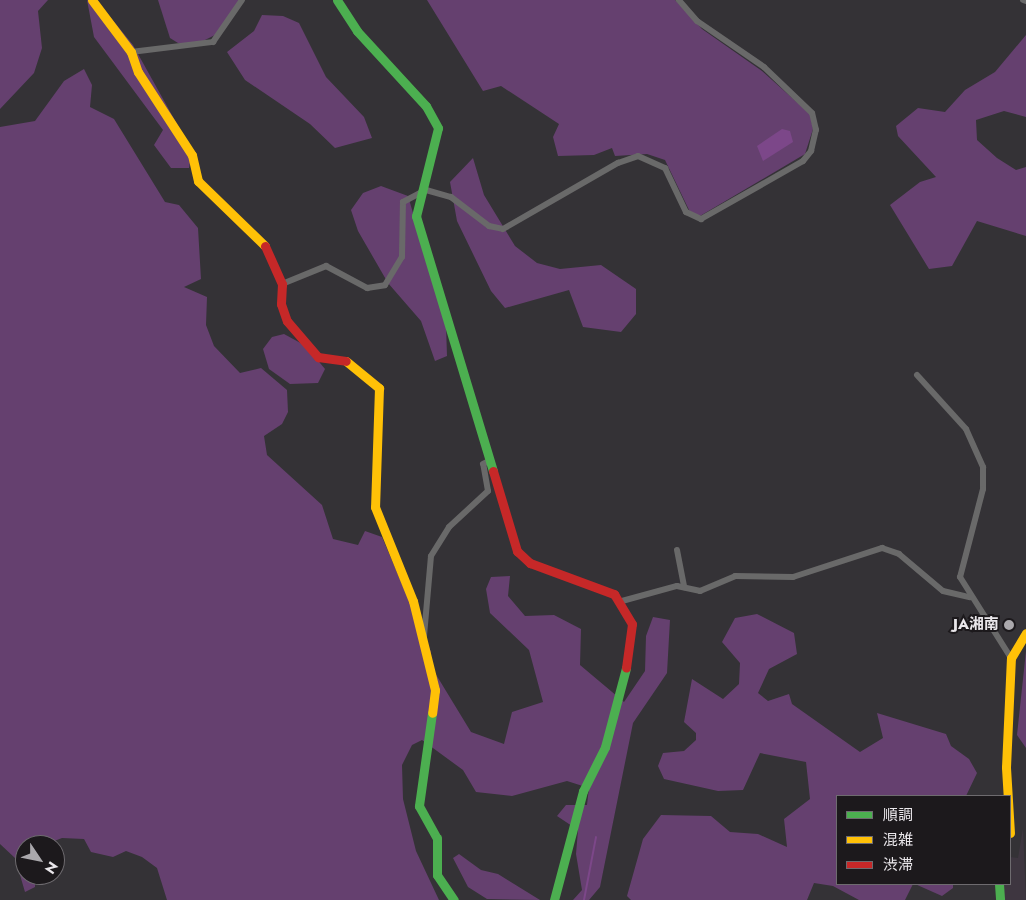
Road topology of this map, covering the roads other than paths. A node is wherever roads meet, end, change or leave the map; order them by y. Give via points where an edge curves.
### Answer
1 (92, 0) edge
2 (242, 0) edge
3 (337, 0) edge
4 (679, 0) edge
5 (131, 52) junction
6 (420, 192) junction
7 (282, 284) junction
8 (917, 375) dead end
9 (487, 462) junction
10 (677, 550) dead end
11 (684, 587) junction
12 (970, 597) junction
13 (622, 601) junction
14 (1026, 633) edge
15 (422, 642) junction
16 (1011, 658) junction
17 (1008, 795) edge
18 (999, 885) edge
19 (454, 900) edge
20 (554, 900) edge
21 (1000, 900) edge

1 - 5 street
2 - 5 street via 213,42
3 - 6 street via 357,31 432,114 437,139
4 - 6 street via 697,21 764,67 812,112 816,130 811,151 803,161 701,219 686,212 665,168 638,156 618,163 503,229 489,226 436,190
5 - 7 street via 138,72 192,154 198,181 260,238
6 - 7 street via 402,202 402,257 385,285 367,288 326,266
6 - 9 street via 416,216 474,400
7 - 15 street via 281,304 287,321 318,357 348,361 379,388 375,508 413,601
8 - 12 street via 966,429 983,467 983,489 960,577
9 - 13 street via 520,556 610,592
9 - 15 street via 483,464 488,491 449,527 431,556
10 - 11 street
11 - 12 street via 700,590 740,575 793,577 882,548 899,554 943,591
11 - 13 street
12 - 16 street
13 - 20 street via 632,624 632,643 603,756 585,785
14 - 16 street
15 - 19 street via 436,701 420,806 437,838 437,875
16 - 17 street
18 - 21 street

